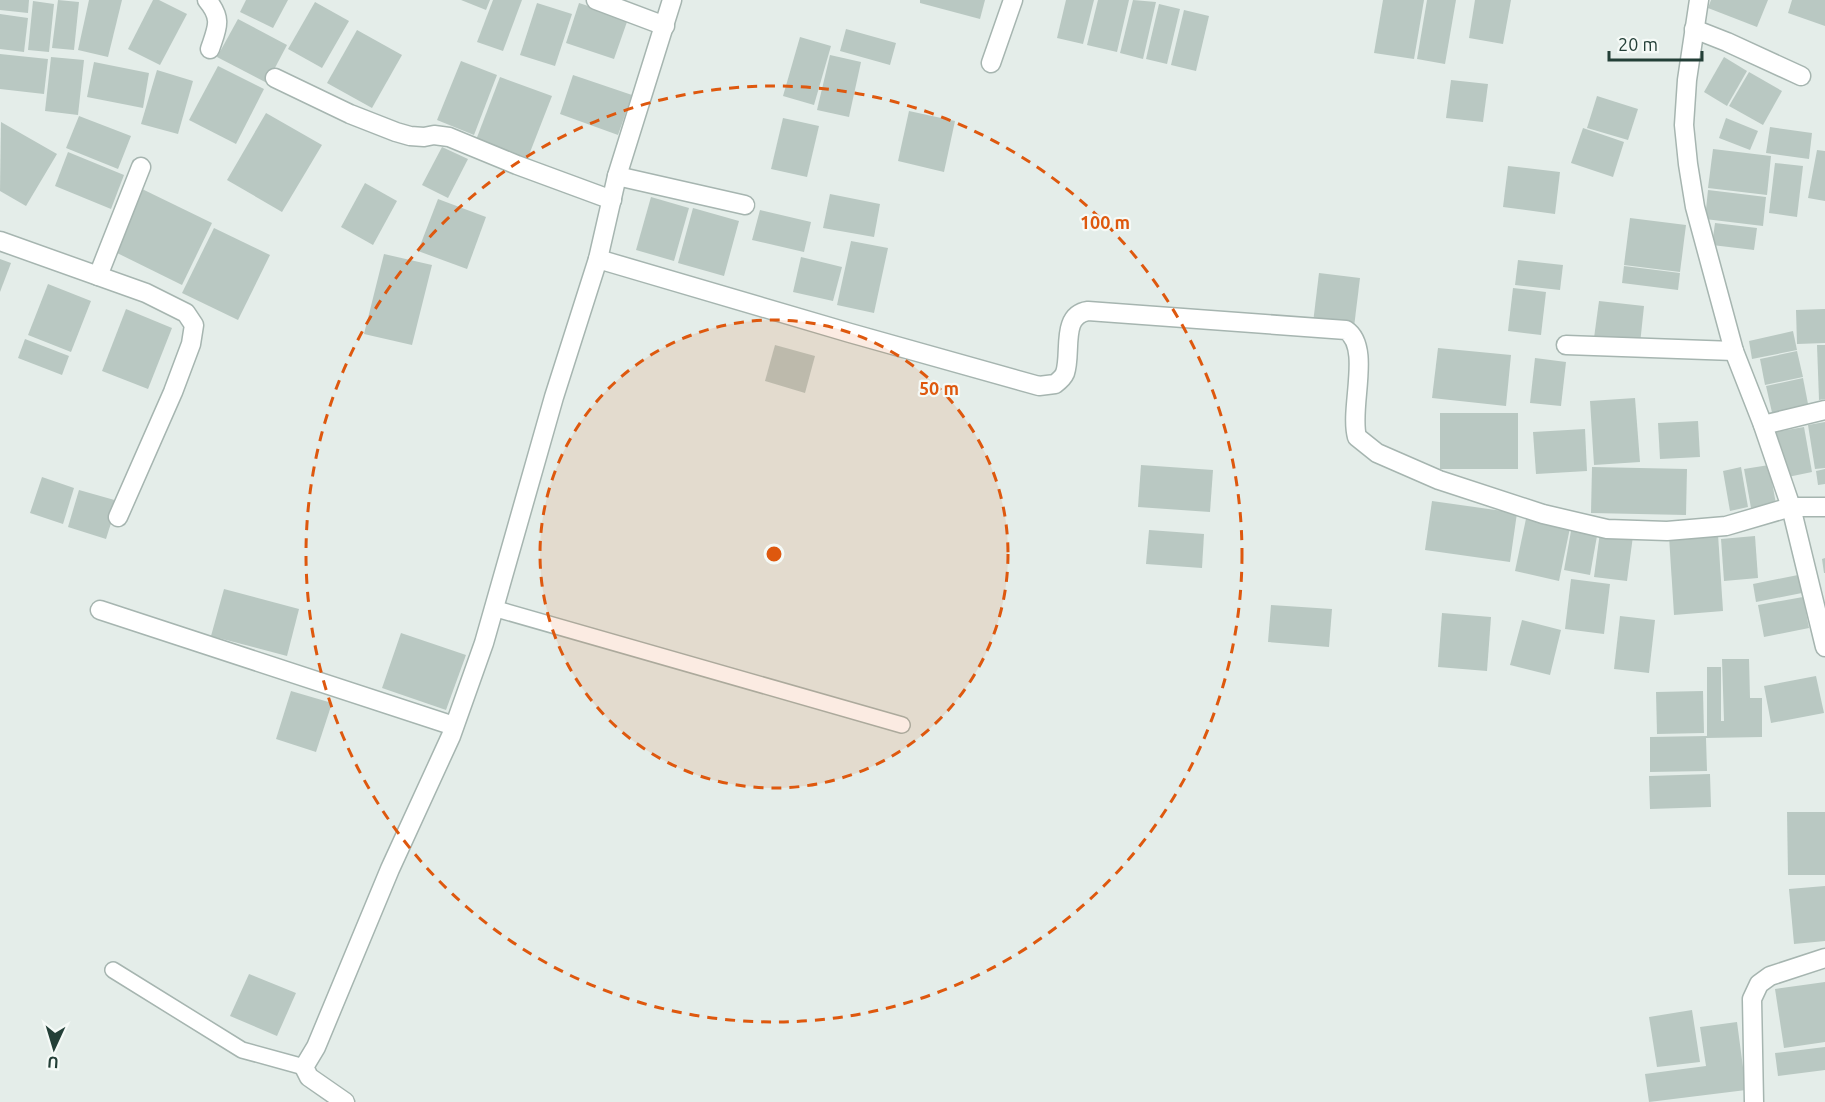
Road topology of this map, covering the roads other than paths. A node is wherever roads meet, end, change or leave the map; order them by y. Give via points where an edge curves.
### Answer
1 (207, 0) edge
2 (596, 0) edge
3 (672, 0) edge
4 (1013, 0) edge
5 (1699, 0) edge
6 (665, 26) junction
7 (1694, 29) junction
8 (210, 49) dead end
9 (991, 63) dead end
10 (1801, 76) dead end
11 (275, 78) dead end
12 (141, 167) dead end
13 (617, 176) junction
14 (612, 200) junction
15 (746, 205) dead end
16 (0, 241) edge
17 (598, 259) junction
18 (98, 276) junction
19 (1566, 345) dead end
20 (1734, 351) junction
21 (1825, 410) edge
22 (1763, 425) junction
23 (1791, 507) junction
24 (1825, 507) edge
25 (118, 517) dead end
26 (493, 608) junction
27 (100, 610) dead end
28 (1825, 647) edge
29 (902, 725) dead end
30 (454, 726) junction
31 (1825, 958) edge
32 (113, 970) dead end
33 (304, 1067) junction
34 (345, 1102) edge
35 (1754, 1102) edge

1 - 8 street via 218,16
2 - 6 street
3 - 6 street
4 - 9 street
5 - 7 street
6 - 13 street
7 - 10 street
7 - 20 street via 1684,125 1688,164 1695,207
11 - 14 street via 396,132 449,137
12 - 18 street
13 - 14 street
13 - 15 street
14 - 17 street
16 - 18 street
17 - 23 street via 1039,386 1055,384 1065,374 1070,327 1079,312 1346,330 1354,335 1359,352 1354,422 1357,437 1377,453 1439,480 1543,514 1607,528 1667,531 1726,526
17 - 26 street
18 - 25 street via 186,313 194,325 173,392
19 - 20 street
20 - 22 street
21 - 22 street
22 - 23 street
23 - 24 street
23 - 28 street
26 - 29 lane
26 - 30 street
27 - 30 street
30 - 33 street
31 - 35 street via 1770,976 1759,984 1752,999
32 - 33 lane via 242,1050
33 - 34 street via 309,1077

